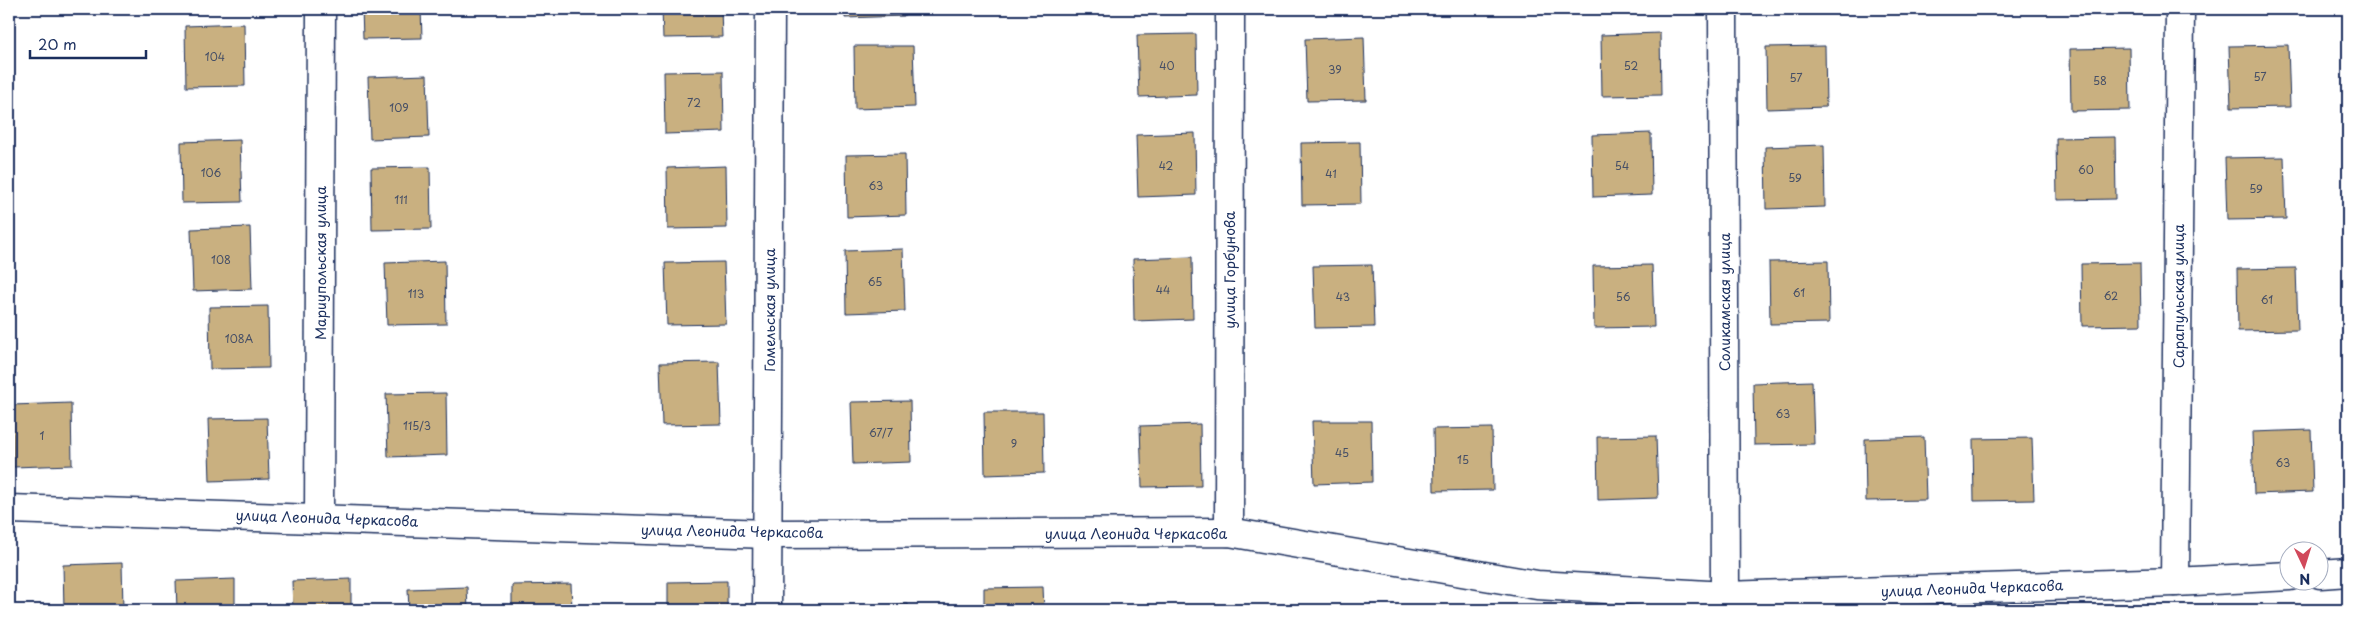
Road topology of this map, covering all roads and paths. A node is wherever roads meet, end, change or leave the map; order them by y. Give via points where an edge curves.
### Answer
1 (321, 9) edge
2 (770, 9) edge
3 (1230, 9) edge
4 (1723, 9) edge
5 (2180, 9) edge
6 (9, 509) edge
7 (319, 518) junction
8 (1229, 532) junction
9 (769, 534) junction
10 (2348, 572) edge
11 (2330, 573) edge
12 (2280, 577) edge
13 (2176, 582) junction
14 (1725, 596) junction
15 (768, 610) edge

1 - 7 street, Мариупольская улица
2 - 9 street, Гомельская улица
3 - 8 street, улица Горбунова
4 - 14 street, Соликамская улица
5 - 13 street, Сарапульская улица
6 - 7 street, улица Леонида Черкасова
7 - 9 street, улица Леонида Черкасова
8 - 9 street, улица Леонида Черкасова
8 - 14 street, улица Леонида Черкасова via 1537,585
9 - 15 street, Гомельская улица
10 - 11 street
12 - 13 street, улица Леонида Черкасова
13 - 14 street, улица Леонида Черкасова

